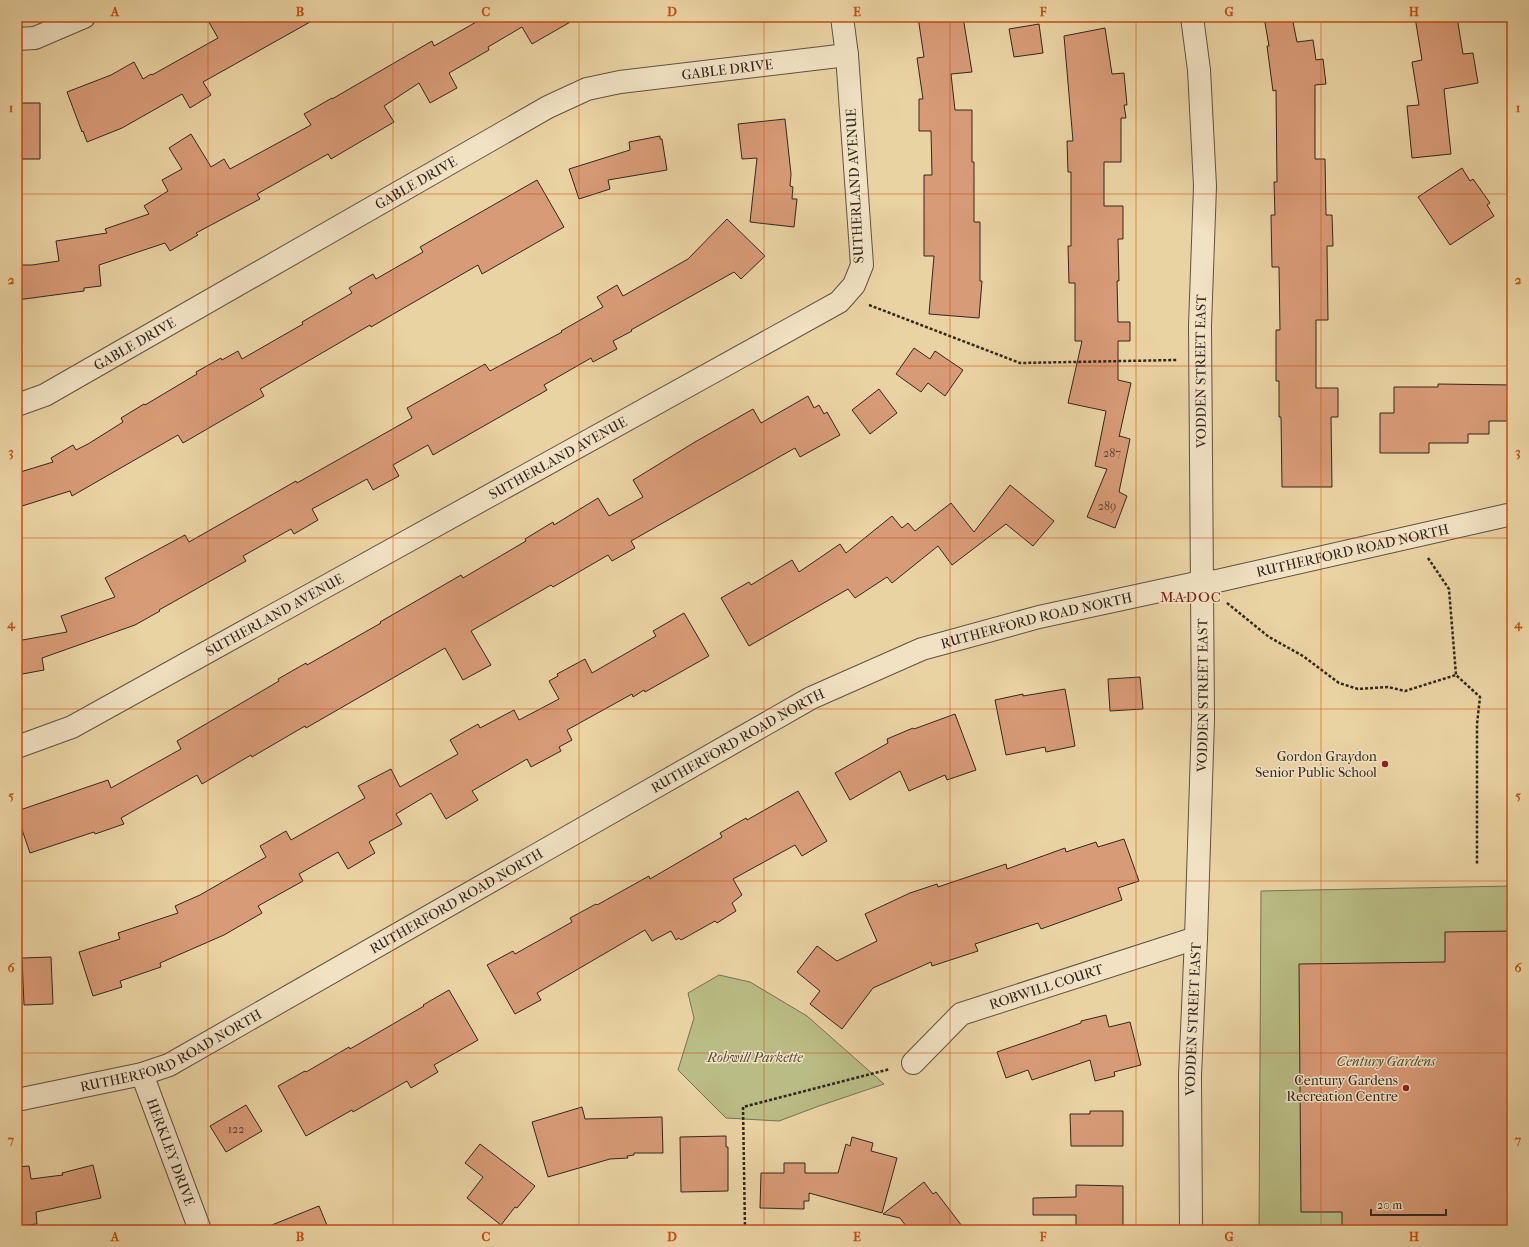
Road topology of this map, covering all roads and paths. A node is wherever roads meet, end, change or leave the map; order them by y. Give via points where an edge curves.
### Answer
1 (84, 17) edge
2 (842, 17) edge
3 (1192, 17) edge
4 (17, 39) edge
5 (847, 55) junction
6 (846, 294) junction
7 (1200, 359) junction
8 (17, 405) edge
9 (1512, 514) edge
10 (1414, 536) junction
11 (1201, 582) junction
12 (1456, 675) junction
13 (17, 747) edge
14 (1477, 864) dead end
15 (1196, 938) junction
16 (913, 1063) joint
17 (142, 1074) junction
18 (17, 1100) edge
19 (200, 1230) edge
20 (745, 1230) edge
21 (1191, 1230) edge

1 - 4 street via 35,38
2 - 5 street, SUTHERLAND AVENUE
3 - 7 street, VODDEN STREET EAST via 1199,70 1205,186
5 - 6 street, SUTHERLAND AVENUE via 862,265 854,286
5 - 8 street, GABLE DRIVE via 620,82 588,89 548,107 44,395
6 - 7 path via 885,312 1020,363
6 - 13 street, SUTHERLAND AVENUE via 839,302 79,724
7 - 11 street, VODDEN STREET EAST
9 - 10 street, RUTHERFORD ROAD NORTH
10 - 11 street, RUTHERFORD ROAD NORTH via 1217,581
10 - 12 path via 1449,589
11 - 12 path via 1269,637 1303,656 1339,683 1358,689 1388,687 1405,691
11 - 15 street, VODDEN STREET EAST via 1203,719
11 - 17 street, RUTHERFORD ROAD NORTH via 1039,617 922,649 811,698 169,1065
12 - 14 path via 1480,697 1477,724
15 - 16 street, ROBWILL COURT via 961,1014
15 - 21 street, VODDEN STREET EAST via 1190,1076
16 - 20 path via 743,1106
17 - 18 street, RUTHERFORD ROAD NORTH
17 - 19 street, HERKLEY DRIVE

